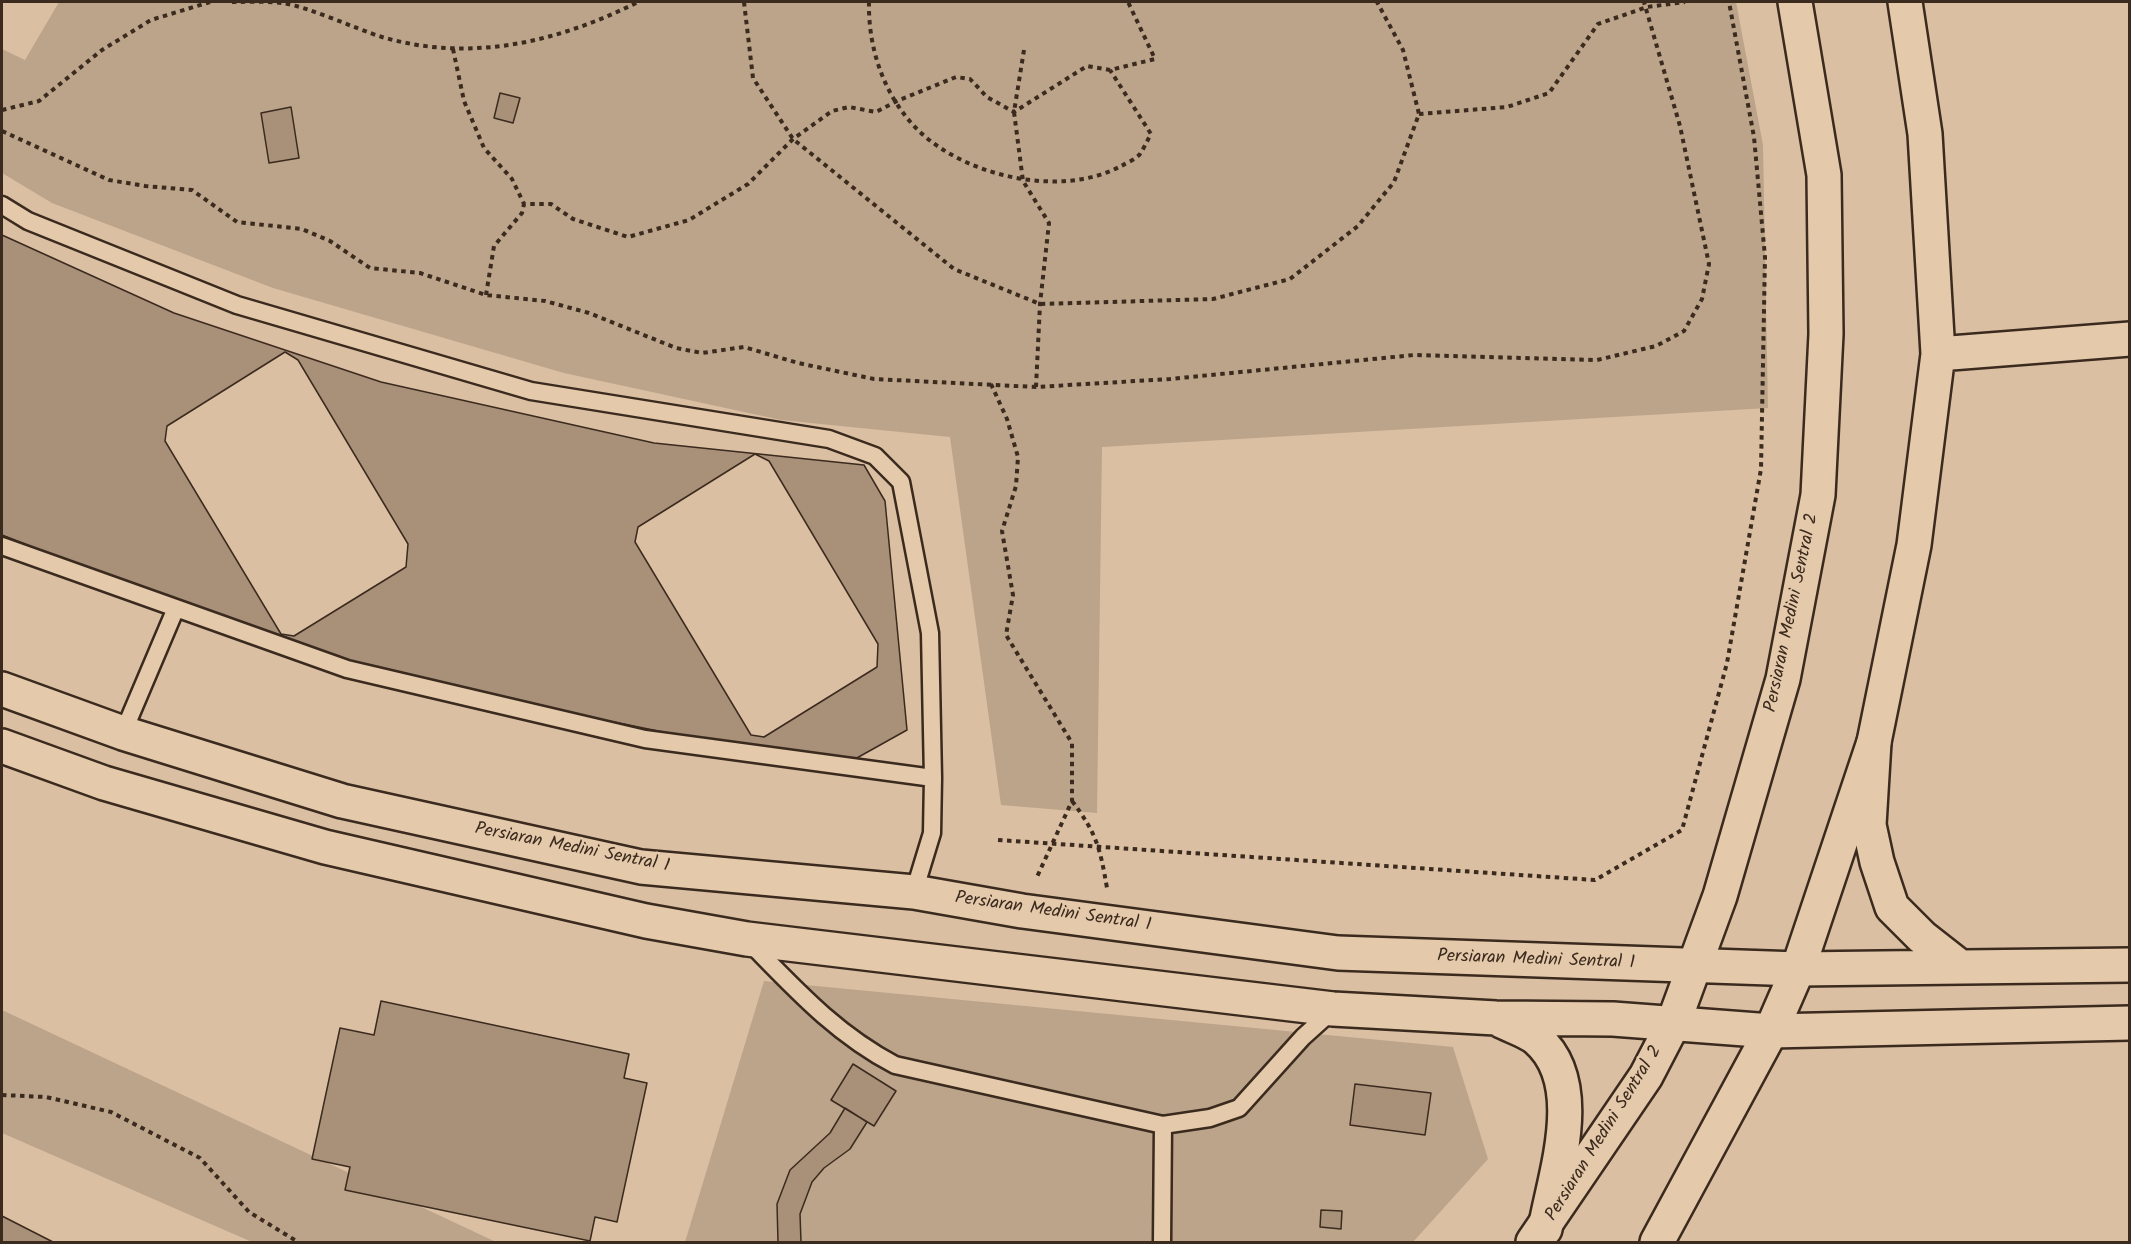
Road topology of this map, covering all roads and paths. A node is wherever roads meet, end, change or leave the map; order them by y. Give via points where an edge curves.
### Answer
1 (210, 2) edge
2 (232, 2) edge
3 (638, 2) edge
4 (744, 2) edge
5 (869, 2) edge
6 (1128, 2) edge
7 (1377, 2) edge
8 (1644, 2) edge
9 (1685, 2) edge
10 (1729, 2) edge
11 (1795, 2) edge
12 (1905, 2) edge
13 (1647, 7) junction
14 (453, 49) junction
15 (1024, 50) dead end
16 (1110, 70) junction
17 (897, 101) junction
18 (2, 110) edge
19 (1014, 112) junction
20 (1419, 114) junction
21 (2, 131) edge
22 (793, 139) junction
23 (1023, 181) junction
24 (524, 204) junction
25 (2, 205) edge
26 (486, 295) junction
27 (1041, 304) junction
28 (2130, 339) edge
29 (1938, 354) junction
30 (991, 384) junction
31 (1036, 387) junction
32 (2, 546) edge
33 (176, 608) junction
34 (2, 689) edge
35 (123, 733) junction
36 (1874, 742) junction
37 (2, 746) edge
38 (933, 778) junction
39 (1072, 801) junction
40 (998, 840) dead end
41 (1051, 845) junction
42 (1100, 846) junction
43 (914, 892) junction
44 (1022, 911) junction
45 (1112, 922) junction
46 (747, 939) junction
47 (1696, 964) junction
48 (2130, 965) edge
49 (1959, 966) junction
50 (1798, 969) junction
51 (1333, 1009) junction
52 (1496, 1018) junction
53 (2130, 1023) edge
54 (1673, 1024) junction
55 (1771, 1031) junction
56 (2, 1095) edge
57 (1163, 1125) junction
58 (1539, 1236) edge
59 (298, 1242) edge
60 (1162, 1242) edge
61 (1658, 1242) edge

1 - 18 path via 151,20 102,50 39,101
2 - 14 path via 284,3 384,38
3 - 14 path via 596,23 526,44
4 - 22 path via 753,78
5 - 17 path via 868,30 877,66
6 - 16 path via 1155,59
7 - 20 path via 1403,50
8 - 13 path
9 - 13 path
10 - 42 path via 1754,137 1765,257 1761,469 1727,663 1682,830 1595,880
11 - 47 street, Persiaran Medini Sentral 2 via 1824,175 1826,334 1818,495 1783,679 1720,896
12 - 29 street via 1925,134
13 - 20 path via 1598,24 1549,93 1507,107
13 - 31 path via 1680,126 1709,264 1702,299 1684,331 1656,346 1597,360 1414,355 1170,380
14 - 24 path via 464,101 484,148 512,179
15 - 19 path
16 - 19 path via 1087,66
16 - 23 path via 1151,134 1139,156 1109,172 1074,180
17 - 19 path via 956,77 970,80 987,97
17 - 22 path via 876,112 849,107 832,111
17 - 23 path via 922,133 970,165
19 - 23 path
20 - 27 path via 1394,182 1358,226 1290,279 1213,299
21 - 26 path via 109,180 192,190 237,222 302,229 330,241 369,268 420,273
22 - 24 path via 748,184 690,220 628,237 573,219 551,204
22 - 27 path via 954,269
23 - 27 path via 1049,223
24 - 26 path via 522,213 494,246
25 - 38 lane via 28,221 237,305 531,391 829,440 875,456 901,482 930,633
26 - 30 path via 545,301 589,313 676,348 702,353 744,347 874,379
27 - 31 path
28 - 29 street
29 - 36 street via 1914,545
30 - 31 path
30 - 39 path via 1018,457 1016,486 1002,531 1013,595 1006,635 1072,742
32 - 33 lane
33 - 35 lane
33 - 38 lane via 347,669 645,739
34 - 35 street, Persiaran Medini Sentral 1
35 - 43 street, Persiaran Medini Sentral 1 via 342,801 641,867
36 - 49 street via 1869,825 1876,862 1892,907
36 - 50 street
37 - 46 street via 104,783 325,847 646,921
38 - 43 lane via 932,833
39 - 41 path
39 - 42 path
40 - 41 path
41 - 42 path
41 - 44 path
42 - 45 path
43 - 44 street, Persiaran Medini Sentral 1
44 - 45 street, Persiaran Medini Sentral 1
45 - 47 street, Persiaran Medini Sentral 1 via 1338,954
46 - 51 street
46 - 57 lane via 836,1027 863,1048 895,1065
47 - 50 street, Persiaran Medini Sentral 1
47 - 54 street, Persiaran Medini Sentral 2
48 - 49 street, Persiaran Medini Sentral 1
49 - 50 street, Persiaran Medini Sentral 1
50 - 55 street
51 - 52 street
51 - 57 lane via 1239,1108 1210,1118
52 - 54 street
52 - 58 street via 1537,1039 1562,1079 1567,1112
53 - 55 street
54 - 55 street
54 - 58 street, Persiaran Medini Sentral 2 via 1646,1076
55 - 61 street
56 - 59 path via 46,1097 111,1112 200,1158 249,1212
57 - 60 lane

